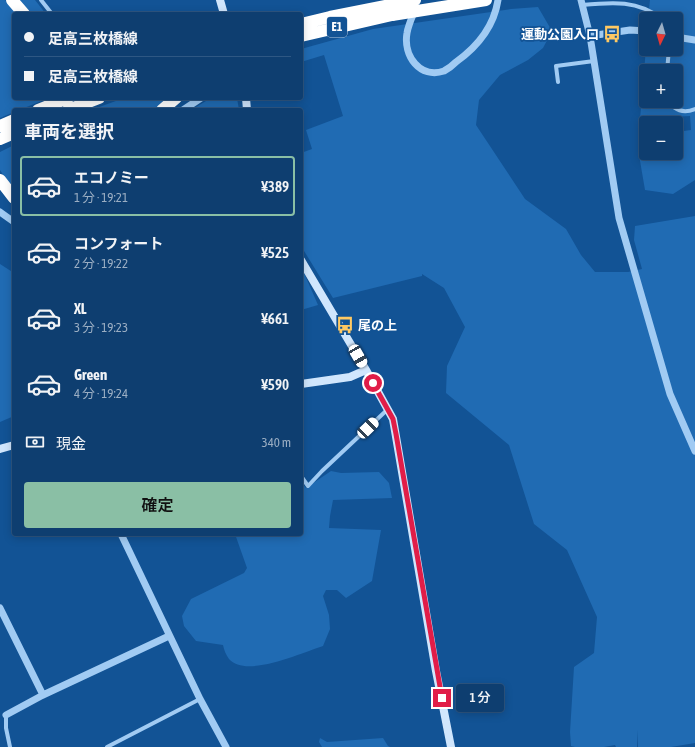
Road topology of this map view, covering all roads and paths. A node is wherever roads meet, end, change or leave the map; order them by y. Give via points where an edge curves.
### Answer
1 (12, 0) edge
2 (41, 0) edge
3 (220, 0) edge
4 (416, 0) edge
5 (486, 0) edge
6 (498, 0) edge
7 (581, 2) edge
8 (394, 9) junction
9 (22, 12) edge
10 (50, 12) edge
11 (223, 12) edge
12 (656, 12) edge
13 (374, 19) junction
14 (303, 23) edge
15 (639, 31) edge
16 (303, 36) edge
17 (590, 36) junction
18 (683, 38) edge
19 (695, 40) edge
20 (303, 42) edge
21 (594, 61) junction
22 (558, 82) dead end
23 (63, 100) edge
24 (94, 100) edge
25 (174, 100) edge
26 (198, 100) edge
27 (43, 108) edge
28 (73, 108) edge
29 (164, 108) edge
30 (186, 108) edge
31 (675, 108) edge
32 (695, 109) edge
33 (12, 121) edge
34 (0, 126) edge
35 (12, 134) edge
36 (0, 139) edge
37 (12, 140) edge
38 (0, 145) edge
39 (0, 180) edge
40 (0, 191) edge
41 (12, 195) edge
42 (12, 206) edge
43 (0, 212) edge
44 (12, 221) edge
45 (303, 263) edge
46 (366, 370) junction
47 (303, 384) edge
48 (388, 410) junction
49 (12, 445) edge
50 (0, 448) edge
51 (695, 451) edge
52 (303, 479) edge
53 (122, 536) edge
54 (0, 608) edge
55 (170, 636) junction
56 (43, 695) junction
57 (200, 699) junction
58 (6, 715) joint
59 (10, 747) edge
60 (107, 747) edge
61 (226, 747) edge
62 (451, 747) edge

1 - 9 highway
2 - 10 street
3 - 11 main road
4 - 6 street via 407,34 407,48 410,59 421,69 432,72 444,71 475,47 496,13
4 - 8 highway, E1
5 - 8 highway, E1, bridge
7 - 12 street via 630,1 640,3
7 - 17 street
8 - 13 highway, E1
8 - 14 highway, E1
13 - 16 highway, E1
13 - 20 highway
15 - 17 street
17 - 21 street
18 - 19 street
21 - 22 street via 556,66
21 - 51 street via 619,218 670,394
23 - 27 highway
24 - 28 highway
25 - 29 highway
26 - 30 street
31 - 32 street via 678,111 690,112
33 - 34 highway
35 - 36 highway
37 - 38 highway
39 - 41 highway
40 - 42 highway
43 - 44 street
45 - 46 main road
46 - 47 main road via 350,376
46 - 48 main road
48 - 52 street via 308,486
48 - 62 main road via 396,434
49 - 50 main road
53 - 55 street
54 - 56 street
55 - 56 street
55 - 57 street
56 - 58 street
57 - 60 street
57 - 61 street
58 - 59 street

